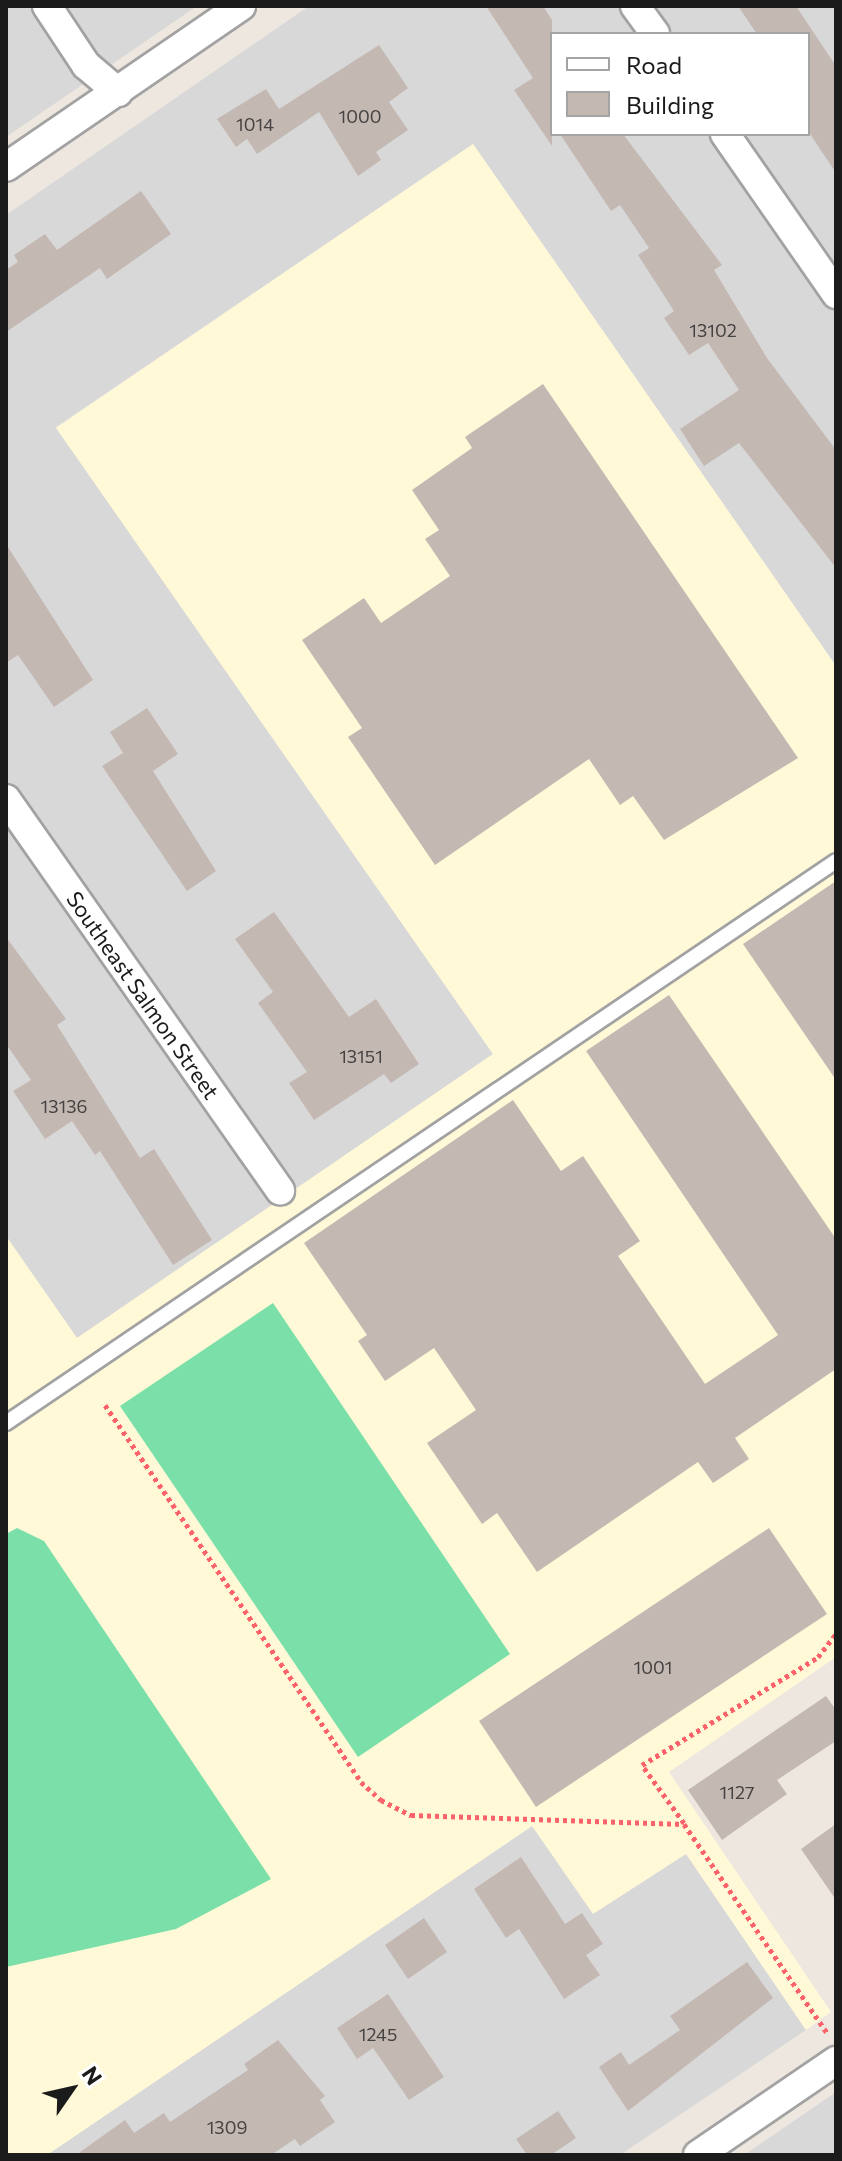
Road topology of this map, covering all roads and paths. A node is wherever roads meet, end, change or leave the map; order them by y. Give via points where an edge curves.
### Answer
1 (47, 6) edge
2 (241, 6) edge
3 (635, 6) edge
4 (654, 32) edge
5 (118, 92) junction
6 (726, 136) edge
7 (6, 167) edge
8 (836, 294) edge
9 (6, 799) edge
10 (836, 861) edge
11 (280, 1191) dead end
12 (105, 1405) dead end
13 (6, 1423) edge
14 (836, 1634) edge
15 (684, 1824) junction
16 (836, 2046) edge
17 (836, 2061) edge
18 (698, 2155) edge

1 - 5 street via 86,65
2 - 5 street
3 - 4 street
5 - 7 street
6 - 8 street
9 - 11 street, Southeast Salmon Street
10 - 13 lane
12 - 15 path via 361,1782 381,1800 411,1815
14 - 15 path via 818,1657 642,1765
15 - 16 path
17 - 18 street

